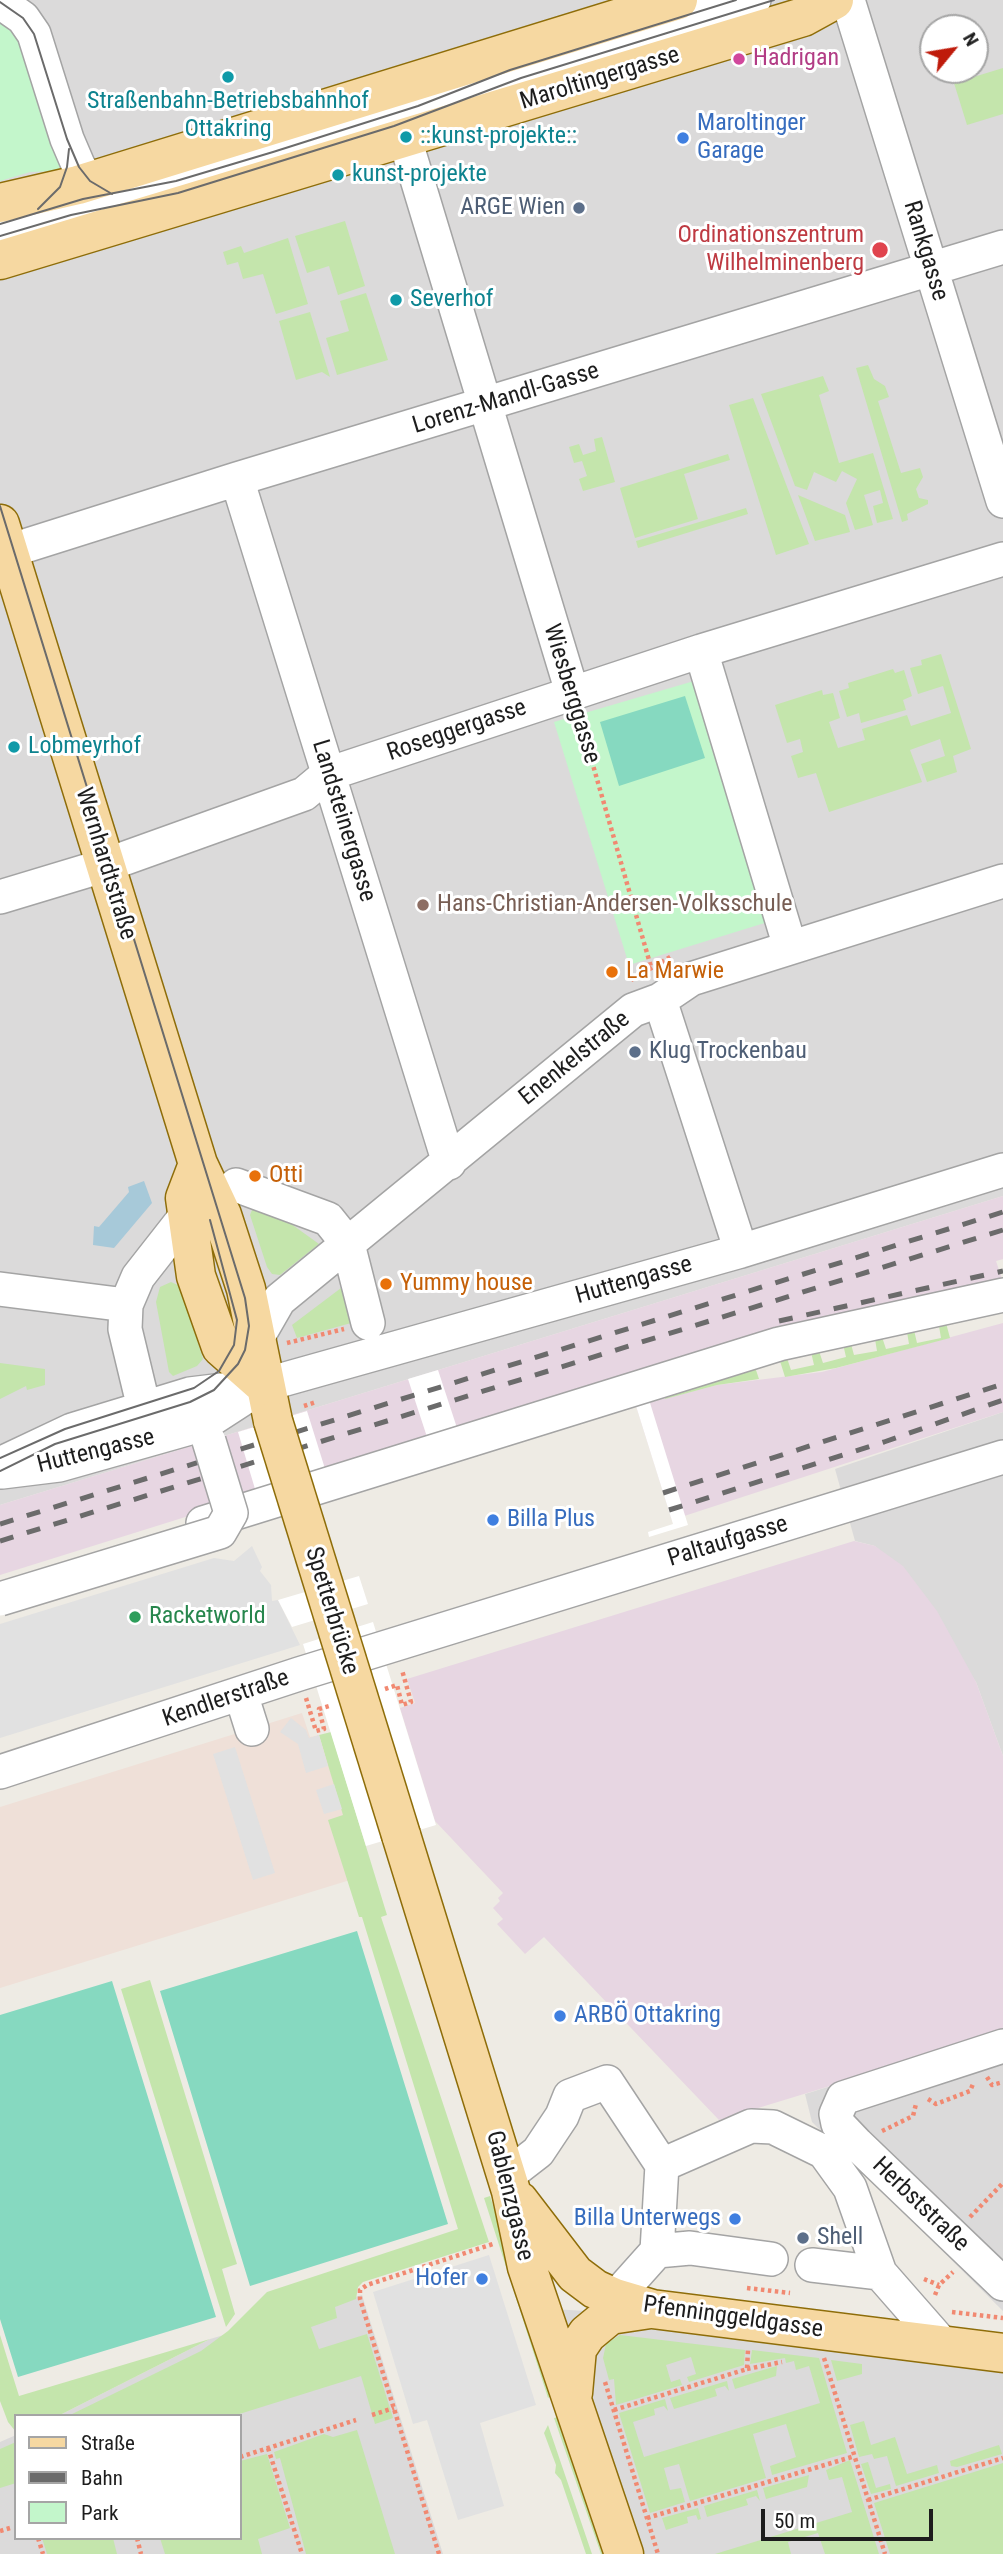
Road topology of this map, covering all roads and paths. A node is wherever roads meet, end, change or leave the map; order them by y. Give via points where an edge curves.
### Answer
1 (678, 0) edge
2 (754, 0) edge
3 (834, 0) edge
4 (848, 0) edge
5 (0, 2) edge
6 (404, 136) junction
7 (90, 181) junction
8 (124, 197) junction
9 (0, 203) edge
10 (35, 219) junction
11 (0, 221) edge
12 (0, 230) edge
13 (1003, 247) edge
14 (0, 260) edge
15 (930, 269) junction
16 (483, 406) junction
17 (237, 479) junction
18 (1003, 501) edge
19 (4, 538) edge
20 (1003, 559) edge
21 (701, 651) junction
22 (572, 692) junction
23 (328, 774) junction
24 (106, 866) junction
25 (1003, 881) edge
26 (0, 897) edge
27 (790, 947) junction
28 (660, 1000) junction
29 (449, 1163) junction
30 (198, 1164) junction
31 (1003, 1170) edge
32 (236, 1185) dead end
33 (185, 1217) junction
34 (348, 1244) junction
35 (741, 1251) junction
36 (0, 1289) edge
37 (1003, 1295) edge
38 (126, 1305) junction
39 (368, 1323) joint
40 (272, 1341) junction
41 (268, 1403) junction
42 (144, 1408) junction
43 (206, 1433) junction
44 (1003, 1457) edge
45 (0, 1464) edge
46 (0, 1473) edge
47 (0, 1586) edge
48 (0, 1599) edge
49 (452, 1628) joint
50 (394, 1646) junction
51 (397, 1685) dead end
52 (242, 1695) junction
53 (319, 1709) dead end
54 (310, 1712) dead end
55 (252, 1728) dead end
56 (0, 1772) edge
57 (401, 1835) joint
58 (1003, 2046) edge
59 (1003, 2082) edge
60 (848, 2134) junction
61 (662, 2165) junction
62 (509, 2183) junction
63 (1003, 2183) edge
64 (494, 2244) dead end
65 (962, 2246) junction
66 (657, 2251) junction
67 (771, 2259) dead end
68 (812, 2265) dead end
69 (880, 2273) junction
70 (1003, 2284) edge
71 (615, 2298) junction
72 (652, 2309) junction
73 (933, 2334) junction
74 (748, 2345) dead end
75 (1003, 2353) edge
76 (837, 2356) dead end
77 (782, 2362) dead end
78 (747, 2370) junction
79 (602, 2371) dead end
80 (572, 2398) junction
81 (394, 2408) junction
82 (614, 2410) junction
83 (372, 2415) dead end
84 (356, 2420) dead end
85 (268, 2448) junction
86 (242, 2456) edge
87 (855, 2456) junction
88 (1003, 2458) edge
89 (868, 2500) junction
90 (647, 2518) junction
91 (10, 2528) dead end
92 (0, 2531) edge
93 (302, 2554) edge
94 (439, 2554) edge
95 (624, 2554) edge
96 (659, 2554) edge
97 (885, 2554) edge

1 - 7 main road
2 - 8 street, Maroltingergasse via 528,69 392,121 177,187
3 - 6 main road, Maroltingergasse via 803,17
4 - 15 street, Rankgasse
5 - 7 street via 18,12 32,29 71,151
6 - 14 main road, Maroltingergasse
6 - 16 street, Wiesberggasse
7 - 8 street
7 - 9 main road
8 - 10 street, Maroltingergasse
10 - 11 street
10 - 12 street
13 - 15 street, Lorenz-Mandl-Gasse
15 - 16 street, Lorenz-Mandl-Gasse
15 - 18 street, Rankgasse
16 - 17 street, Lorenz-Mandl-Gasse
16 - 22 street, Wiesberggasse
17 - 19 street, Lorenz-Mandl-Gasse
17 - 23 street, Landsteinergasse
19 - 24 main road, Wernhardtstraße
20 - 21 street, Roseggergasse
21 - 22 street, Roseggergasse
21 - 27 street
22 - 23 street, Roseggergasse
22 - 28 path, Wiesberggasse
23 - 24 street, Roseggergasse via 304,794
23 - 29 street, Landsteinergasse
24 - 26 street, Roseggergasse
24 - 30 main road, Wernhardtstraße
25 - 27 street, Enenkelstraße
27 - 28 street, Enenkelstraße via 691,979
28 - 29 street, Enenkelstraße via 624,1015
28 - 35 street
29 - 34 street, Enenkelstraße
30 - 33 main road via 185,1198
30 - 40 main road, Wernhardtstraße via 246,1289
31 - 35 street, Huttengasse
32 - 34 street via 328,1219
33 - 38 street via 138,1277
33 - 41 main road via 196,1276 221,1346
34 - 39 street
34 - 40 street, Enenkelstraße via 279,1300
35 - 41 street, Huttengasse
36 - 38 street
37 - 47 street via 779,1344
38 - 42 street via 125,1329
39 - 40 path
40 - 41 main road, Wernhardtstraße
41 - 42 street, Huttengasse via 190,1394
41 - 43 street, Huttengasse
41 - 57 main road, Spetterbrücke, bridge
42 - 45 street, Huttengasse via 72,1430
43 - 46 street, Huttengasse
43 - 48 street, bridge via 231,1513 220,1532
44 - 49 street, Paltaufgasse
49 - 50 street, Kendlerstraße
50 - 51 path via 411,1702 402,1705
50 - 52 street, Kendlerstraße
52 - 55 street
52 - 56 street, Kendlerstraße
53 - 54 path via 324,1729 316,1731
57 - 62 main road, Gablenzgasse
58 - 60 street via 843,2098 836,2114
59 - 60 path via 992,2085 986,2076 975,2078 970,2091 936,2104 927,2099 916,2104 913,2116
60 - 65 street, Herbststraße
61 - 62 street via 607,2082 569,2096 562,2116 538,2152
61 - 66 street
61 - 69 street via 751,2126 773,2127 824,2152 850,2188
62 - 71 main road, Pfenninggeldgasse via 575,2274
62 - 80 main road, Gablenzgasse via 527,2267
63 - 65 path
64 - 81 path via 360,2290
65 - 70 street, Herbststraße
65 - 73 path via 939,2285
66 - 67 street via 690,2248
66 - 71 street
68 - 69 street
69 - 73 street
71 - 72 main road, Pfenninggeldgasse
72 - 73 main road, Pfenninggeldgasse
72 - 80 main road via 610,2315 587,2334 577,2349
73 - 75 main road, Pfenninggeldgasse
74 - 78 path
76 - 87 path via 823,2354
77 - 78 path
78 - 82 path
79 - 82 path
80 - 95 main road, Gablenzgasse
81 - 83 path
81 - 94 path
82 - 90 path
84 - 85 path
85 - 86 path
85 - 93 path
87 - 89 path
87 - 90 path
88 - 89 path
89 - 97 path
90 - 96 path
91 - 92 path

